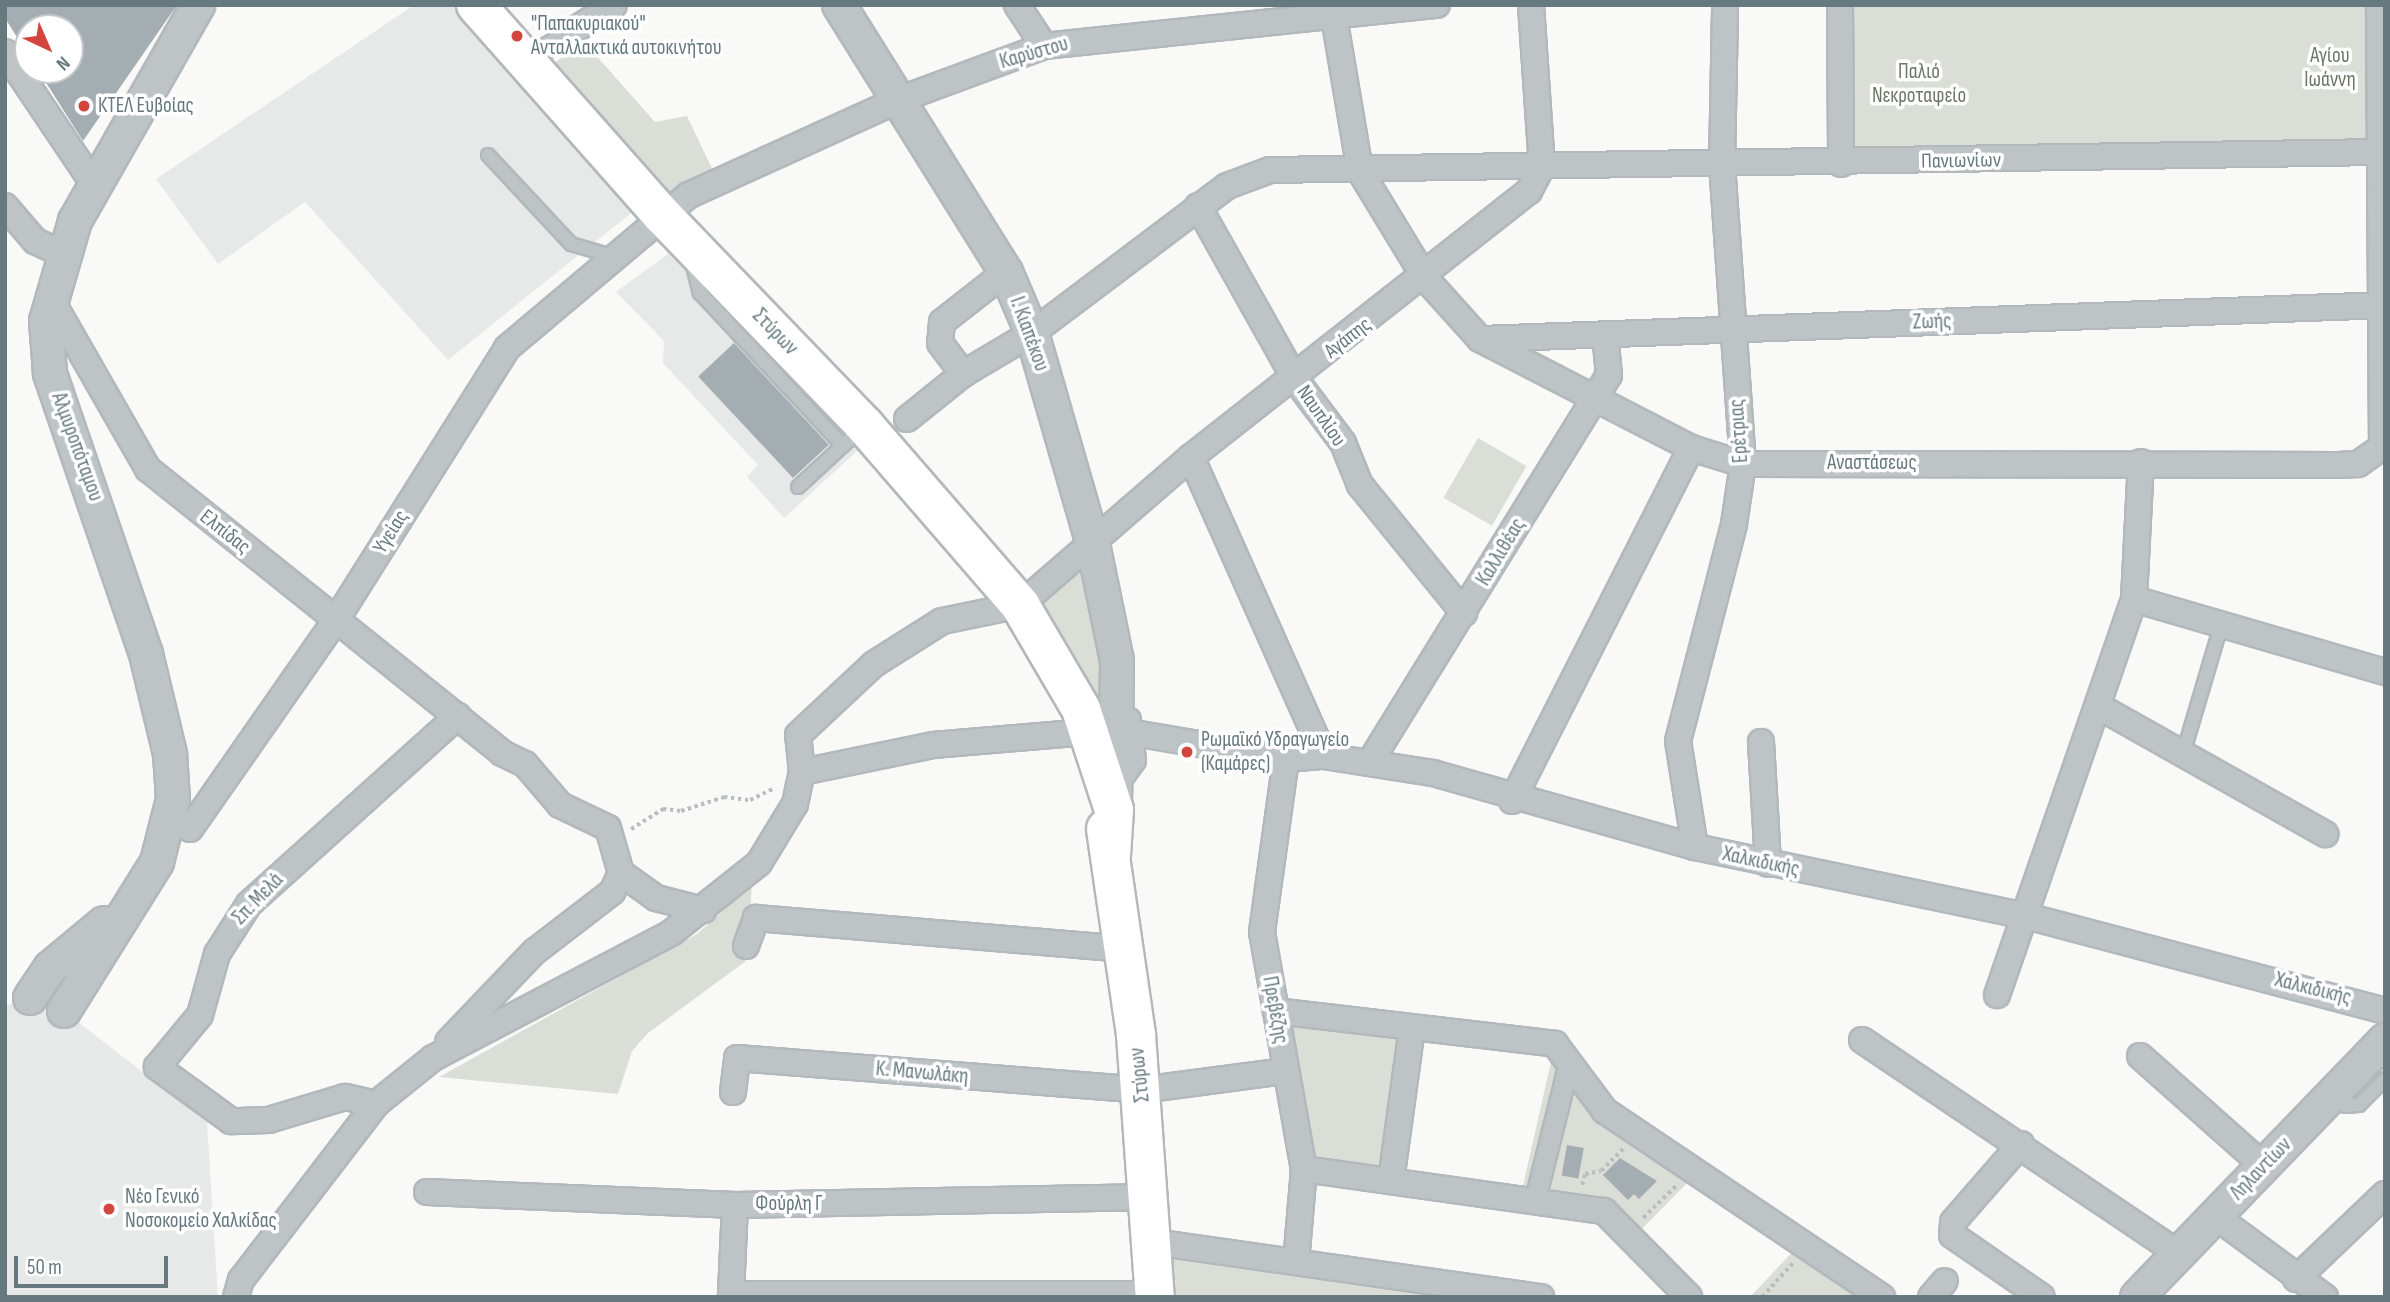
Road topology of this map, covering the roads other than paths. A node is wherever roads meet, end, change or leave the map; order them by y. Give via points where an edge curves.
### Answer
1 (198, 5) edge
2 (476, 5) edge
3 (614, 5) edge
4 (839, 5) edge
5 (1017, 5) edge
6 (1437, 5) edge
7 (1531, 5) edge
8 (1725, 5) edge
9 (1840, 5) edge
10 (2379, 5) edge
11 (1332, 8) edge
12 (563, 37) joint
13 (1044, 46) junction
14 (5, 52) edge
15 (526, 61) junction
16 (901, 99) junction
17 (2381, 152) junction
18 (488, 155) dead end
19 (1841, 164) junction
20 (1723, 166) junction
21 (1542, 167) junction
22 (1360, 171) junction
23 (95, 186) junction
24 (5, 206) edge
25 (1198, 206) junction
26 (663, 216) junction
27 (689, 244) junction
28 (61, 253) junction
29 (616, 258) junction
30 (1006, 272) junction
31 (1424, 278) junction
32 (50, 298) junction
33 (2384, 305) edge
34 (1730, 330) junction
35 (1032, 333) junction
36 (1605, 334) junction
37 (1480, 339) junction
38 (963, 374) junction
39 (1295, 379) junction
40 (1592, 402) junction
41 (907, 419) dead end
42 (2384, 422) edge
43 (854, 436) junction
44 (1691, 448) junction
45 (1191, 457) junction
46 (2141, 462) junction
47 (1742, 464) junction
48 (798, 487) dead end
49 (1093, 544) junction
50 (2134, 600) junction
51 (1020, 605) junction
52 (1464, 613) junction
53 (336, 620) junction
54 (2221, 626) junction
55 (1061, 669) junction
56 (2385, 673) edge
57 (1120, 703) junction
58 (2098, 706) junction
59 (458, 716) junction
60 (1075, 733) junction
61 (1134, 733) junction
62 (1761, 742) dead end
63 (2183, 754) junction
64 (1324, 756) junction
65 (1286, 759) junction
66 (1370, 762) junction
67 (800, 781) junction
68 (1116, 796) junction
69 (1512, 801) junction
70 (191, 829) dead end
71 (2325, 834) dead end
72 (1695, 847) junction
73 (1111, 855) junction
74 (1768, 864) junction
75 (621, 873) junction
76 (127, 904) junction
77 (703, 910) junction
78 (2026, 916) junction
79 (746, 946) dead end
80 (1123, 950) junction
81 (50, 968) junction
82 (1997, 995) dead end
83 (30, 998) dead end
84 (70, 1000) joint
85 (1276, 1011) junction
86 (2385, 1011) edge
87 (1412, 1028) junction
88 (1862, 1040) dead end
89 (2385, 1040) edge
90 (1562, 1054) junction
91 (2140, 1056) dead end
92 (433, 1058) junction
93 (1286, 1072) junction
94 (2385, 1079) edge
95 (1141, 1090) junction
96 (733, 1092) dead end
97 (376, 1104) junction
98 (2345, 1106) dead end
99 (2021, 1144) junction
100 (2264, 1166) junction
101 (1304, 1169) junction
102 (1391, 1181) junction
103 (427, 1192) dead end
104 (2385, 1194) edge
105 (1152, 1197) junction
106 (1535, 1199) junction
107 (735, 1205) junction
108 (2214, 1216) junction
109 (1154, 1241) junction
110 (2179, 1254) junction
111 (1296, 1262) junction
112 (2297, 1279) junction
113 (1452, 1290) edge
114 (1155, 1296) edge
115 (236, 1297) edge
116 (1541, 1297) edge
117 (1689, 1297) edge
118 (1882, 1297) edge
119 (2042, 1297) edge
120 (2137, 1297) edge
121 (2325, 1297) edge

1 - 23 street, Αλμυροπόταμου
2 - 15 main road, Στύρων
3 - 12 street
4 - 16 street, Ι. Κιαπέκου
5 - 13 street
6 - 11 street, Καρύστου
7 - 21 street
8 - 20 street, Ερέτριας
9 - 19 street
10 - 17 street
11 - 13 street, Καρύστου
11 - 22 street
12 - 15 street
13 - 16 street, Καρύστου
14 - 23 street
15 - 26 main road, Στύρων
16 - 26 street, Καρύστου via 723,176
16 - 30 street, Ι. Κιαπέκου
17 - 19 street, Πανιωνίων
17 - 33 street
18 - 29 lane via 571,243
19 - 20 street, Πανιωνίων
20 - 21 street, Πανιωνίων
20 - 34 street, Ερέτριας
21 - 22 street, Πανιωνίων
21 - 31 street, Αγάπης via 1513,207
22 - 25 street, Πανιωνίων via 1270,170 1247,176
22 - 31 street, Αναστάσεως
23 - 28 street, Αλμυροπόταμου
24 - 28 street via 36,241
25 - 35 street, Πανιωνίων
25 - 39 street, Ναυπλίου
26 - 27 main road, Στύρων
26 - 29 street, Υγείας
27 - 43 main road, Στύρων
27 - 43 lane via 700,293
28 - 32 street, Αλμυροπόταμου
29 - 53 street, Υγείας via 507,348
30 - 35 street, Ι. Κιαπέκου
30 - 38 street via 942,322 940,343
31 - 37 street, Αναστάσεως
31 - 39 street, Αγάπης
32 - 53 street, Ελπίδας via 148,469
32 - 76 street, Αλμυροπόταμου via 50,373 127,583 170,754 168,836
33 - 34 street, Ζωής
33 - 42 street
34 - 36 street, Ζωής
34 - 47 street, Ερέτριας
35 - 38 street, Πανιωνίων
35 - 49 street, Ι. Κιαπέκου
36 - 37 street, Ζωής
36 - 40 street, Καλλιθέας via 1609,375
37 - 40 street, Αναστάσεως
38 - 41 street, Πανιωνίων
39 - 45 street, Αγάπης
39 - 52 street, Ναυπλίου via 1343,443 1360,485
40 - 44 street, Αναστάσεως
40 - 52 street, Καλλιθέας
42 - 46 street, Αναστάσεως via 2374,456 2338,465
43 - 48 lane
43 - 51 main road, Στύρων
44 - 47 street, Αναστάσεως
44 - 69 street
45 - 49 street, Αγάπης
45 - 64 street
46 - 47 street, Αναστάσεως
46 - 50 street
47 - 72 street, Ερέτριας via 1734,524 1678,741
49 - 51 street, Αγάπης
49 - 57 street, Ι. Κιαπέκου
50 - 54 street
50 - 58 street
51 - 55 main road, Στύρων
51 - 67 street via 942,621 895,646 803,728 795,743
52 - 66 street, Καλλιθέας
53 - 59 street, Ελπίδας
53 - 70 street, Υγείας
54 - 56 street
54 - 63 lane
55 - 60 main road, Στύρων
55 - 68 main road, Στύρων
57 - 61 street, Ι. Κιαπέκου
57 - 68 street, Ι. Κιαπέκου
58 - 63 street
58 - 78 street
59 - 75 street, Ελπίδας via 502,753 525,764 561,805 608,828
59 - 97 street, Σπ. Μελά via 236,919 217,954 200,1015 157,1067 231,1121 269,1120 345,1097
60 - 67 street via 933,745
60 - 73 main road, Στύρων
61 - 65 street, Χαλκιδικής
61 - 68 street via 1133,760
62 - 74 street
63 - 71 street
64 - 65 street, Χαλκιδικής
64 - 66 street, Χαλκιδικής
65 - 85 street, Πρεβέζης via 1262,932
66 - 69 street, Χαλκιδικής via 1433,773
67 - 77 street via 760,863
68 - 73 main road, Στύρων
69 - 72 street, Χαλκιδικής
72 - 74 street, Χαλκιδικής
73 - 80 main road, Στύρων
74 - 78 street, Χαλκιδικής
75 - 77 street via 677,907
75 - 92 street via 612,892 534,952
76 - 81 street
76 - 84 street, Αλμυροπόταμου
77 - 92 street
78 - 82 street
78 - 86 street, Χαλκιδικής
79 - 80 street via 756,918
80 - 95 main road, Στύρων
81 - 83 street
81 - 84 street
85 - 87 street
85 - 93 street, Πρεβέζης
87 - 90 street
87 - 102 street
88 - 99 street
89 - 100 street, Ληλαντίων
90 - 106 street
90 - 118 street via 1605,1111
91 - 100 street
92 - 97 street
93 - 95 street
93 - 101 street, Πρεβέζης
94 - 98 lane via 2359,1105
95 - 96 street, Κ. Μανωλάκη via 737,1058
95 - 105 main road, Στύρων
97 - 115 street via 241,1280
99 - 110 street
99 - 119 street via 1953,1222 1952,1235
100 - 108 street, Ληλαντίων
101 - 102 street
101 - 111 street, Πρεβέζης
102 - 106 street
103 - 107 street, Φούρλη Γ
104 - 112 street
105 - 107 street, Φούρλη Γ
105 - 109 main road, Στύρων
106 - 117 street via 1604,1211
107 - 114 street via 731,1294
108 - 110 street, Ληλαντίων
108 - 112 street
109 - 111 street
109 - 114 main road, Στύρων
110 - 120 street, Ληλαντίων
111 - 113 street
112 - 121 street
113 - 116 street

